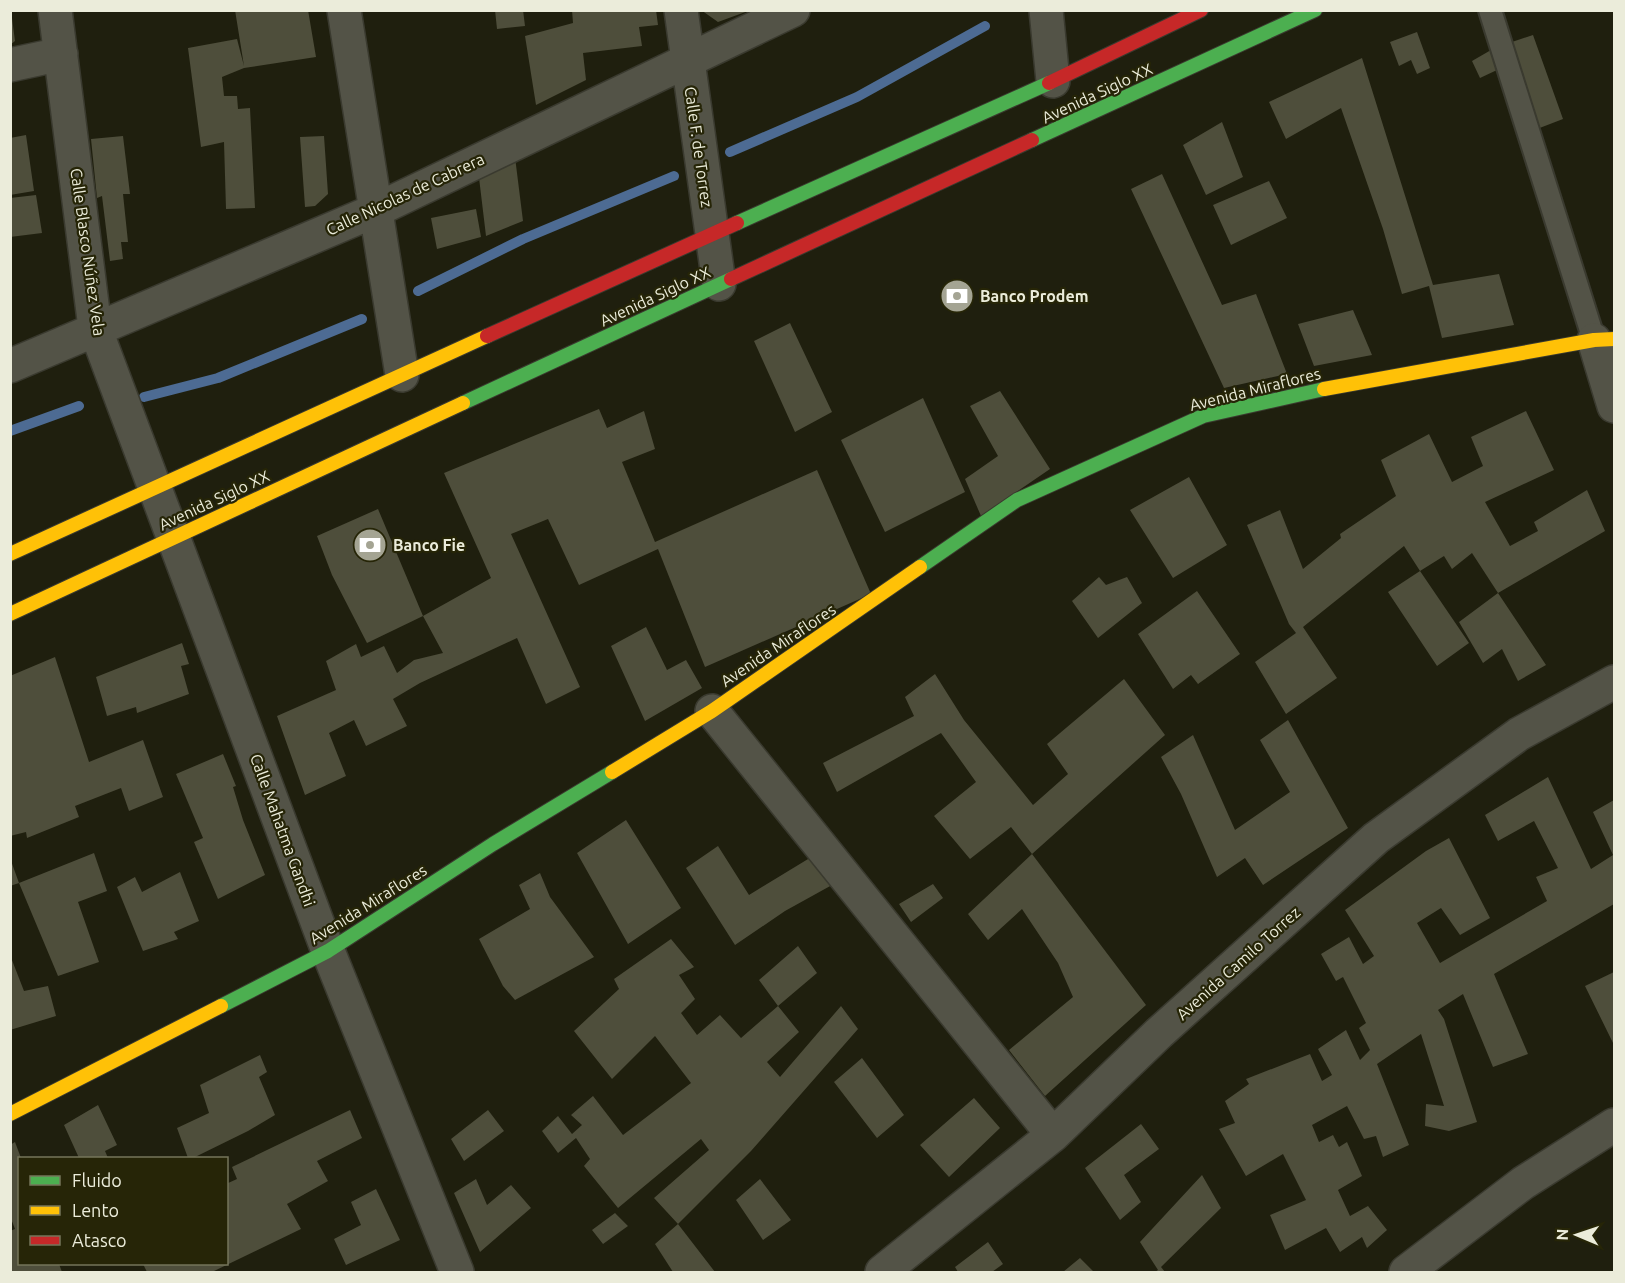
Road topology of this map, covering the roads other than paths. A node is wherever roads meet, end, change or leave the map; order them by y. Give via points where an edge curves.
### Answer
1 (55, 10) edge
2 (344, 10) edge
3 (681, 10) edge
4 (794, 10) edge
5 (1046, 10) edge
6 (1202, 10) edge
7 (1315, 10) edge
8 (1490, 10) edge
9 (61, 54) junction
10 (687, 59) junction
11 (10, 65) edge
12 (1053, 81) junction
13 (374, 211) junction
14 (711, 234) junction
15 (718, 284) junction
16 (95, 328) junction
17 (1604, 340) edge
18 (10, 366) edge
19 (402, 375) junction
20 (1614, 406) edge
21 (154, 486) junction
22 (175, 536) junction
23 (10, 554) edge
24 (10, 614) edge
25 (1614, 682) edge
26 (712, 711) junction
27 (328, 951) junction
28 (10, 1114) edge
29 (1614, 1125) edge
30 (1053, 1135) junction
31 (458, 1272) edge
32 (882, 1272) edge
33 (1406, 1272) edge

1 - 9 street, Calle Blasco Núñez Vela
2 - 13 street
3 - 10 street, Calle F. de Torrez
4 - 10 street, Calle Nicolas de Cabrera
5 - 12 street
6 - 12 main road, Avenida Siglo XX
7 - 15 main road, Avenida Siglo XX
8 - 17 lane
9 - 11 street
9 - 16 street, Calle Blasco Núñez Vela
10 - 13 street, Calle Nicolas de Cabrera
10 - 14 street, Calle F. de Torrez
12 - 14 main road, Avenida Siglo XX
13 - 16 street, Calle Nicolas de Cabrera
13 - 19 street
14 - 15 street, Calle F. de Torrez
14 - 19 main road, Avenida Siglo XX
15 - 22 main road, Avenida Siglo XX
16 - 18 street, Calle Nicolas de Cabrera
16 - 21 street, Calle Blasco Núñez Vela
17 - 20 street
17 - 26 main road, Avenida Miraflores via 1340,385 1203,416 1017,501
19 - 21 main road, Avenida Siglo XX
21 - 22 street, Calle Mahatma Gandhi
21 - 23 main road, Avenida Siglo XX
22 - 24 main road, Avenida Siglo XX
22 - 27 street, Calle Mahatma Gandhi
25 - 30 street, Avenida Camilo Torrez via 1519,734 1376,838
26 - 27 main road, Avenida Miraflores via 493,844
26 - 30 street
27 - 28 main road, Avenida Miraflores
27 - 31 street, Calle Mahatma Gandhi
29 - 33 street via 1523,1183
30 - 32 street, Avenida Camilo Torrez

